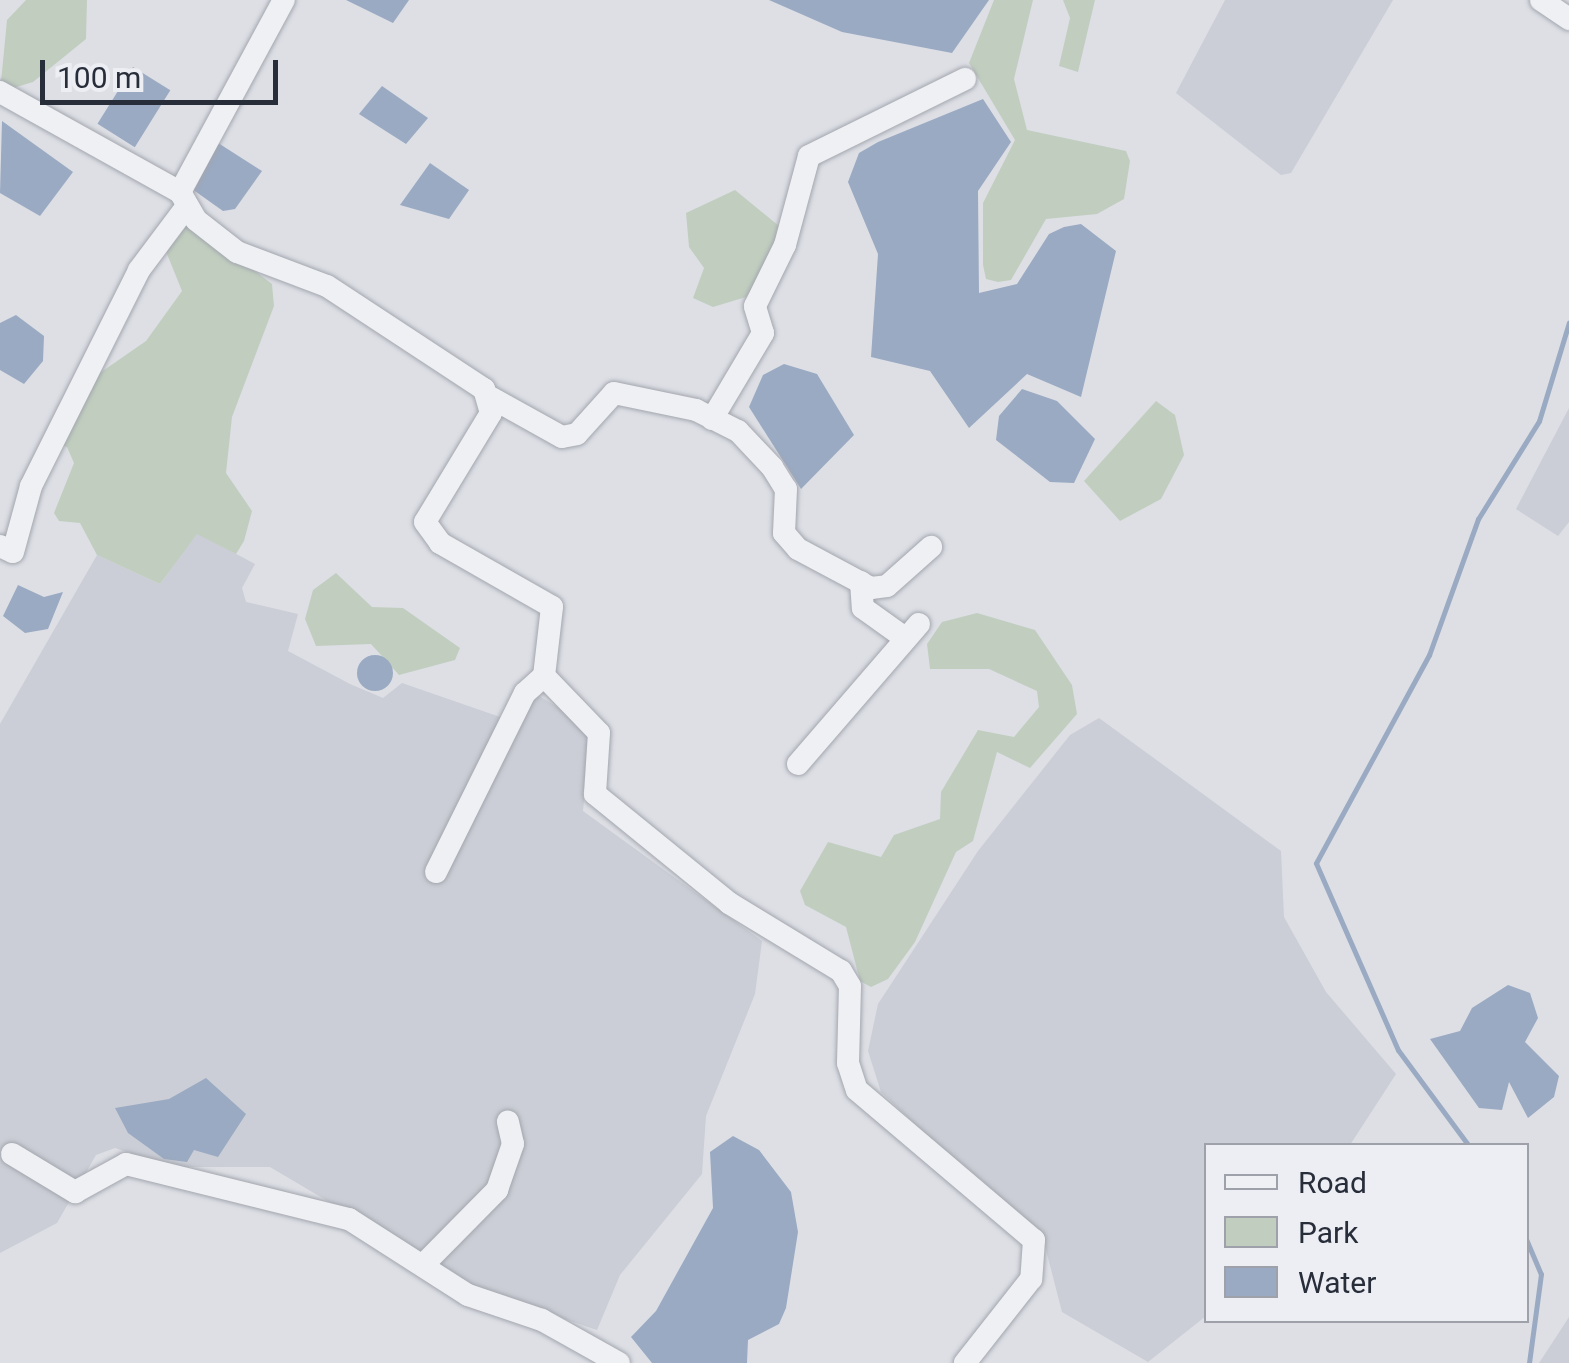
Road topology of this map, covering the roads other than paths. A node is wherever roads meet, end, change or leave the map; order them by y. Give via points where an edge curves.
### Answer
1 (284, 0) edge
2 (1541, 0) edge
3 (1569, 19) edge
4 (965, 78) dead end
5 (0, 92) edge
6 (184, 199) junction
7 (490, 397) junction
8 (712, 418) junction
9 (0, 546) edge
10 (931, 548) dead end
11 (860, 582) junction
12 (544, 676) junction
13 (798, 764) dead end
14 (436, 872) dead end
15 (508, 1122) dead end
16 (12, 1154) dead end
17 (425, 1263) junction
18 (618, 1363) edge
19 (964, 1363) edge

1 - 6 street
2 - 3 street
4 - 8 street via 809,156 785,244 757,298 763,333
5 - 6 street
6 - 7 street via 226,245 356,302
6 - 9 street via 139,270 30,486 13,552
7 - 8 street via 562,438 578,434 614,393
7 - 12 street via 491,413 425,522 440,543 552,607
8 - 11 street via 772,467 786,489 784,533 798,548
10 - 11 street via 887,586
11 - 13 street via 862,608 912,631
12 - 14 street via 525,693
12 - 19 street via 600,733 599,800 729,903 841,972 850,986 848,1063 858,1090 1034,1240 1030,1279
15 - 17 street via 513,1144 497,1190
16 - 17 street via 75,1192 126,1164 293,1200 382,1233
17 - 18 street via 468,1294 542,1320

